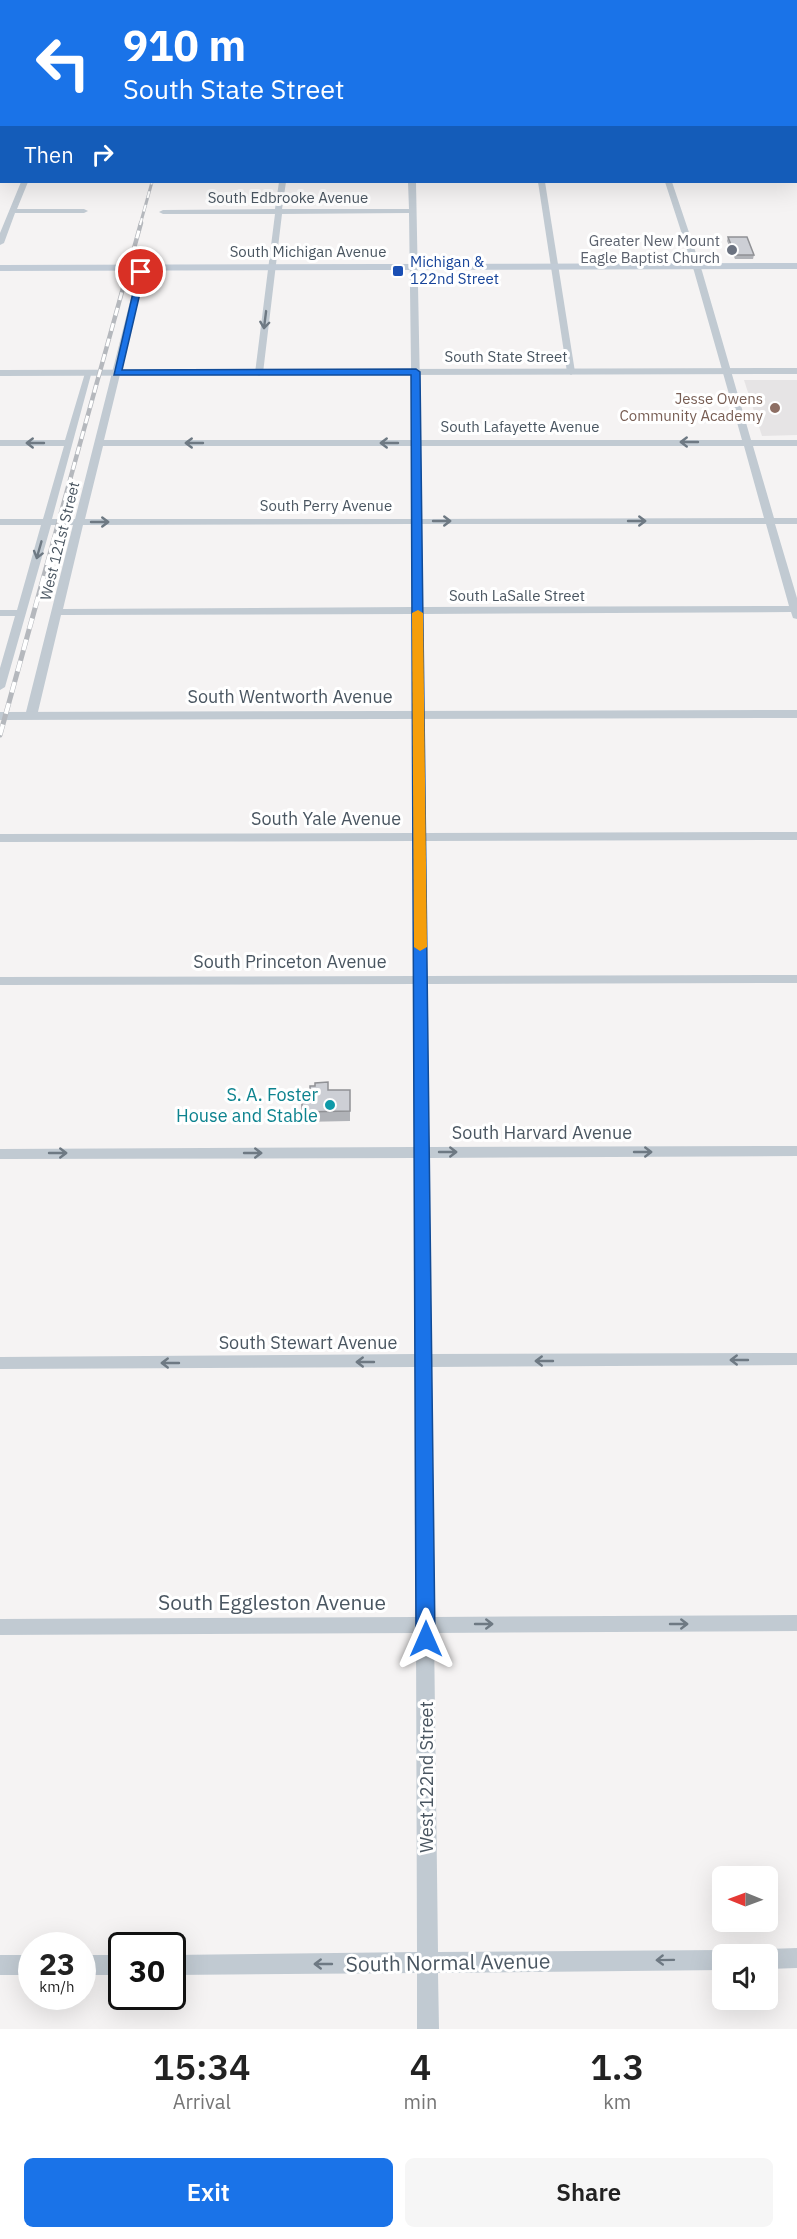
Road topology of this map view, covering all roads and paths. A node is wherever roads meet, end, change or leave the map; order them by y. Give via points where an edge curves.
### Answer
1 (24, 183) edge
2 (282, 183) edge
3 (412, 183) edge
4 (541, 183) edge
5 (669, 183) edge
6 (12, 211) junction
7 (278, 211) junction
8 (412, 211) junction
9 (84, 212) dead end
10 (163, 212) dead end
11 (0, 243) edge
12 (554, 266) junction
13 (797, 266) edge
14 (272, 267) junction
15 (414, 267) junction
16 (696, 267) junction
17 (0, 268) edge
18 (142, 268) junction
19 (727, 371) junction
20 (797, 371) edge
21 (259, 372) junction
22 (416, 372) junction
23 (571, 372) junction
24 (0, 373) edge
25 (89, 373) junction
26 (117, 373) junction
27 (416, 442) junction
28 (747, 442) junction
29 (0, 443) edge
30 (69, 443) junction
31 (100, 443) junction
32 (797, 443) edge
33 (417, 521) junction
34 (770, 521) junction
35 (797, 521) edge
36 (0, 522) edge
37 (47, 522) junction
38 (80, 522) junction
39 (418, 611) junction
40 (57, 612) junction
41 (796, 612) edge
42 (0, 613) edge
43 (21, 613) junction
44 (0, 687) edge
45 (797, 714) edge
46 (418, 715) junction
47 (0, 716) edge
48 (31, 716) junction
49 (797, 836) edge
50 (420, 837) junction
51 (0, 838) edge
52 (797, 979) edge
53 (420, 980) junction
54 (0, 981) edge
55 (797, 1151) edge
56 (422, 1152) junction
57 (0, 1154) edge
58 (797, 1359) edge
59 (423, 1362) junction
60 (0, 1363) edge
61 (797, 1623) edge
62 (426, 1624) junction
63 (0, 1627) edge
64 (712, 1959) edge
65 (778, 1959) edge
66 (797, 1959) edge
67 (428, 1964) junction
68 (0, 1965) edge
69 (18, 1965) edge
70 (186, 1965) edge
71 (428, 2029) edge

1 - 6 street
2 - 7 street
3 - 8 street, West 122nd Street
4 - 12 street
5 - 16 street
6 - 9 street
6 - 11 street
7 - 8 street, South Edbrooke Avenue
7 - 10 street, South Edbrooke Avenue
7 - 14 street
8 - 15 street, West 122nd Street
12 - 15 main road, South Michigan Avenue
12 - 16 main road, South Michigan Avenue
12 - 23 street
13 - 16 main road, South Michigan Avenue
14 - 15 main road, South Michigan Avenue
14 - 18 main road, South Michigan Avenue
14 -> 21 street
15 - 22 street, West 122nd Street
16 - 19 street
17 - 18 main road, South Michigan Avenue
18 - 26 street, West 121st Street
19 - 20 street, South State Street
19 - 23 street, South State Street
19 - 28 street
21 - 22 street, South State Street
21 - 26 street, South State Street
22 - 23 street, South State Street
22 - 27 street, West 122nd Street
24 - 25 street, South State Street
25 - 26 street, South State Street
25 - 30 street, West 121st Street
26 - 31 street, West 121st Street
28 -> 27 street, South Lafayette Avenue
27 -> 31 street, South Lafayette Avenue
27 - 33 street, West 122nd Street
28 - 32 street, South Lafayette Avenue
28 - 34 street
30 -> 29 street
30 - 37 street, West 121st Street
31 - 38 street, West 121st Street
33 -> 34 street, South Perry Avenue
38 -> 33 street, South Perry Avenue
33 - 39 street, West 122nd Street
34 - 35 street, South Perry Avenue
34 - 41 street
36 - 37 street, South Perry Avenue
37 - 38 street, South Perry Avenue
37 -> 43 street, West 121st Street
38 - 40 street, West 121st Street
39 - 40 street, South LaSalle Street
39 - 41 street, South LaSalle Street
39 - 46 street, West 122nd Street
40 - 48 street, West 121st Street
42 - 43 street
43 - 44 street, West 121st Street
45 - 46 street, South Wentworth Avenue
46 - 48 street, South Wentworth Avenue
46 - 50 street, West 122nd Street
47 - 48 street, South Wentworth Avenue
49 - 50 street, South Yale Avenue
50 - 51 street, South Yale Avenue
50 - 53 street, West 122nd Street
52 - 53 street, South Princeton Avenue
53 - 54 street, South Princeton Avenue
53 - 56 street, West 122nd Street
56 -> 55 street, South Harvard Avenue
57 -> 56 street, South Harvard Avenue
56 - 59 street, West 122nd Street
58 -> 59 street, South Stewart Avenue
59 -> 60 street, South Stewart Avenue
59 - 62 street, West 122nd Street
62 -> 61 street, South Eggleston Avenue
62 - 63 street, South Eggleston Avenue
62 - 67 street, West 122nd Street
64 -> 67 street, South Normal Avenue
65 - 66 street
67 -> 70 street, South Normal Avenue
67 - 71 street, West 122nd Street
68 - 69 street

